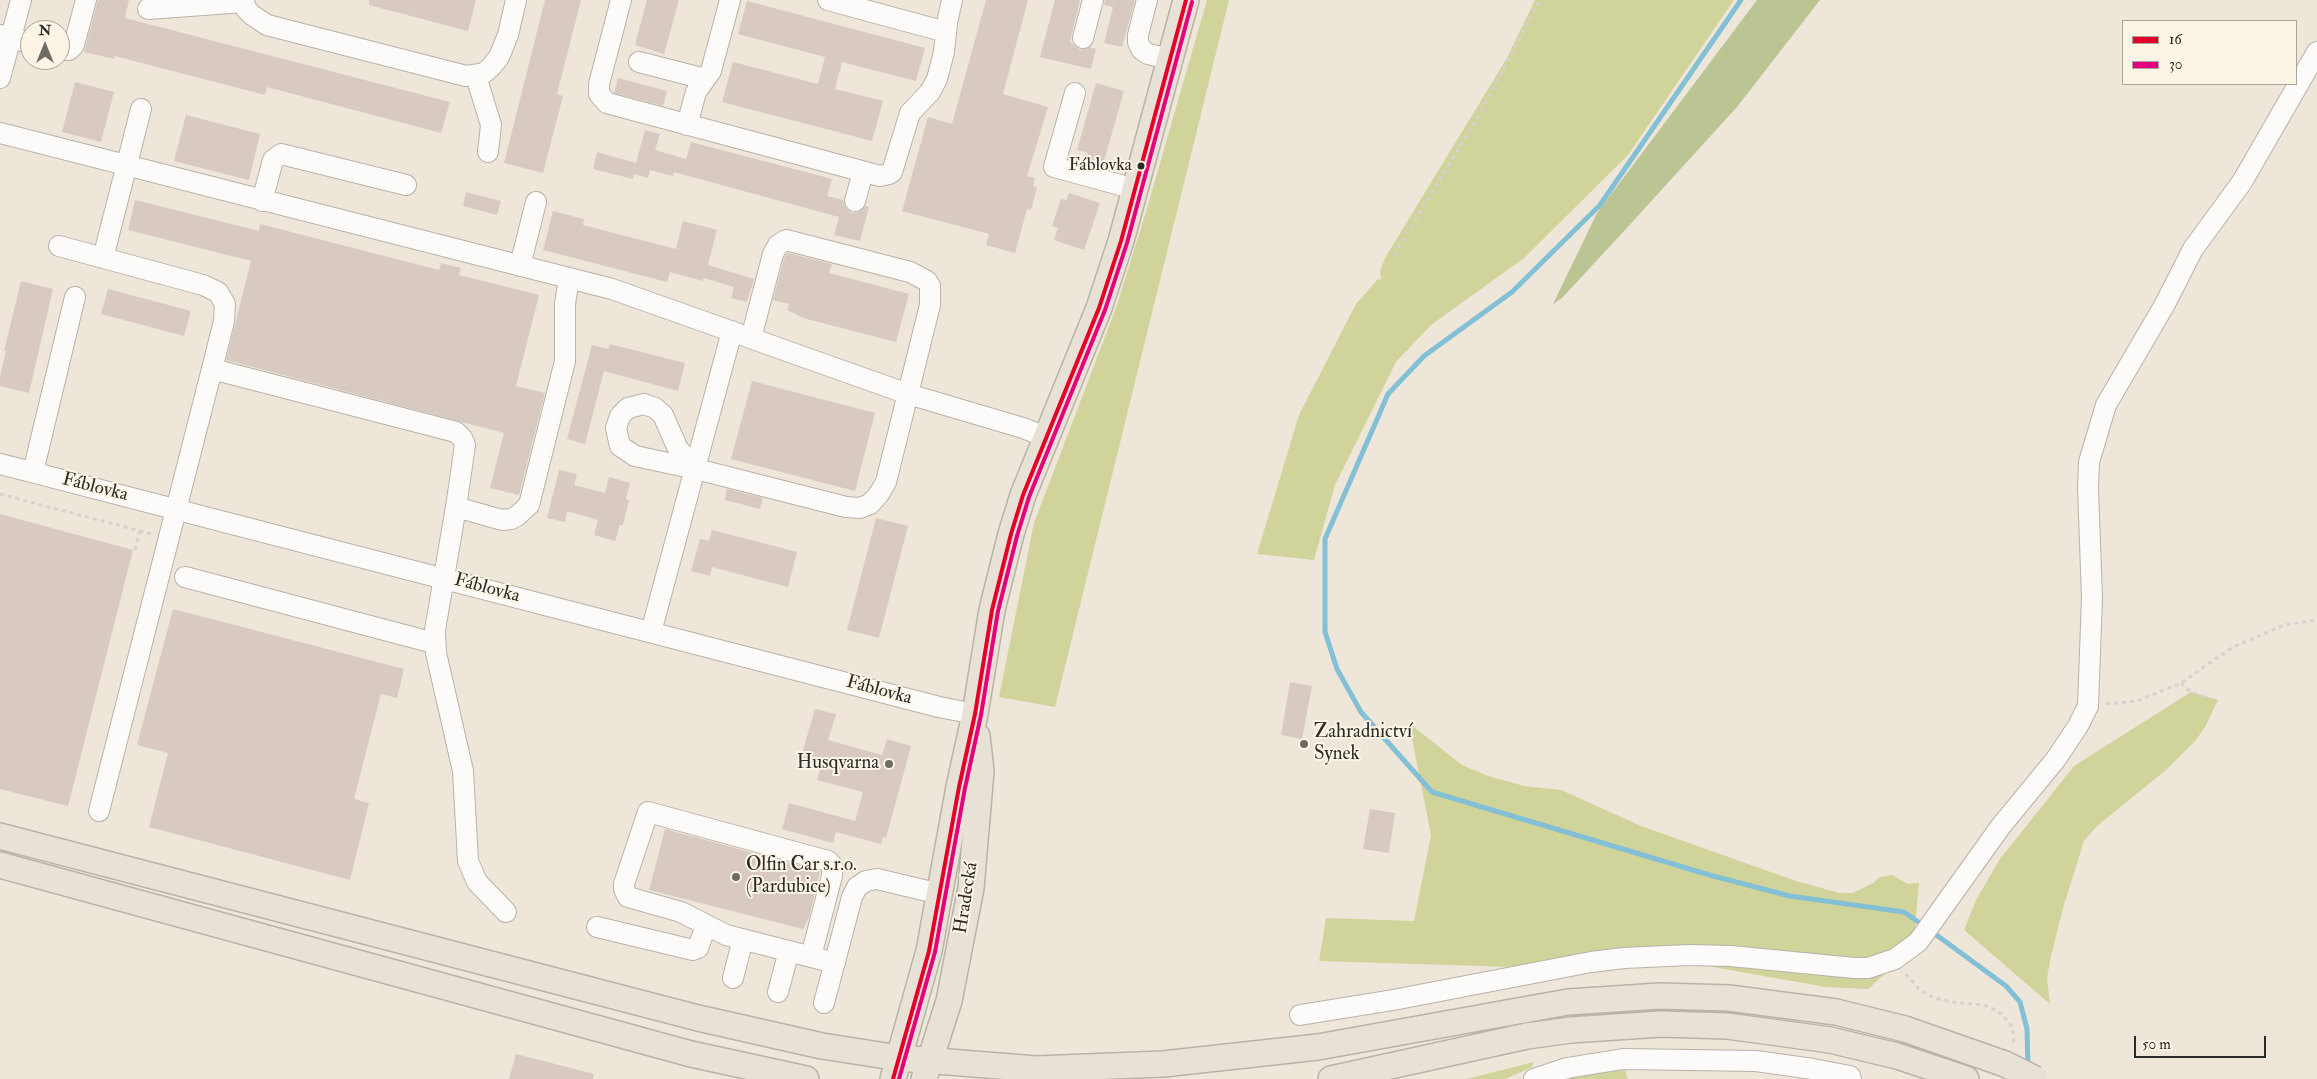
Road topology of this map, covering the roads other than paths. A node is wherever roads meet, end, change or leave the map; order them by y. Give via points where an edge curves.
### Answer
1 (21, 0) edge
2 (86, 0) edge
3 (516, 0) edge
4 (621, 0) edge
5 (730, 0) edge
6 (828, 0) edge
7 (952, 0) edge
8 (1093, 0) edge
9 (1147, 0) edge
10 (1186, 0) edge
11 (244, 1) edge
12 (148, 9) dead end
13 (946, 32) junction
14 (5, 36) edge
15 (1083, 38) dead end
16 (20, 40) edge
17 (70, 50) edge
18 (2317, 52) edge
19 (1170, 59) junction
20 (639, 62) dead end
21 (476, 76) junction
22 (0, 78) edge
23 (704, 79) junction
24 (1075, 94) dead end
25 (141, 109) dead end
26 (687, 126) junction
27 (0, 133) edge
28 (488, 152) dead end
29 (126, 166) junction
30 (863, 172) junction
31 (406, 185) dead end
32 (1135, 190) junction
33 (262, 201) junction
34 (855, 201) dead end
35 (536, 202) dead end
36 (59, 246) dead end
37 (103, 258) junction
38 (520, 266) junction
39 (569, 278) junction
40 (75, 297) dead end
41 (732, 331) junction
42 (751, 338) junction
43 (212, 369) junction
44 (908, 394) junction
45 (1046, 437) junction
46 (0, 464) edge
47 (696, 469) junction
48 (33, 472) junction
49 (456, 507) junction
50 (176, 509) junction
51 (185, 577) dead end
52 (444, 578) junction
53 (650, 632) junction
54 (434, 643) junction
55 (975, 714) junction
56 (100, 811) dead end
57 (0, 836) edge
58 (0, 865) edge
59 (940, 894) junction
60 (506, 912) dead end
61 (597, 926) dead end
62 (706, 926) junction
63 (743, 939) junction
64 (789, 951) junction
65 (811, 956) junction
66 (835, 963) junction
67 (733, 978) dead end
68 (778, 992) dead end
69 (824, 1003) dead end
70 (1300, 1015) dead end
71 (896, 1068) edge
72 (928, 1070) edge
73 (796, 1078) edge
74 (1334, 1079) edge
75 (1534, 1079) edge
76 (1851, 1079) edge
77 (1966, 1079) edge
78 (2035, 1079) edge

1 - 14 street
2 - 17 street
3 - 21 street via 499,56 488,71
4 - 26 street via 599,84 600,97 611,105
5 - 23 street via 713,64
6 - 13 street
7 - 13 street
8 - 15 street
9 - 19 street via 1138,42 1148,54
10 - 19 main road, Hradecká
11 - 12 street
11 - 21 street via 252,16 267,25 453,74
13 - 30 street via 937,79 930,92 910,113 892,172 880,176
14 - 16 street
14 - 22 street
18 - 70 street via 2242,182 2193,249 2106,405 2089,462 2092,598 2088,706 2056,759 2001,826 1918,942 1895,959 1868,968 1732,956 1624,958
19 - 32 main road, Hradecká
20 - 23 street
21 - 28 street via 491,125
23 - 26 street via 696,92
24 - 32 street via 1054,168
25 - 29 street
26 - 30 street
27 - 29 street
29 - 33 street
29 - 37 street
30 - 34 street
31 - 33 street via 281,154 273,160
32 - 45 main road, Hradecká via 1099,308
33 - 38 street
35 - 38 street
36 - 37 street
37 - 43 street via 218,292 225,304 225,312
38 - 39 street
39 - 41 street via 612,289
39 - 49 street via 565,304 565,360 529,505 511,519 493,518
40 - 48 street
41 - 42 street
41 - 47 street
42 - 44 street
42 - 44 street via 773,254 782,242 796,241 910,272 927,281 931,294
43 - 49 street via 456,432 465,445
43 - 50 street
44 - 45 street
44 - 47 street via 886,482 870,504 860,508
45 - 55 main road, Hradecká via 1011,534 992,610
46 - 48 street, Fáblovka
47 - 53 street
48 - 50 street, Fáblovka
49 - 52 street
50 - 52 street, Fáblovka
50 - 56 street
51 - 54 street
52 - 53 street, Fáblovka
52 - 54 street
53 - 55 street, Fáblovka
54 - 60 street via 463,771 468,861 476,882
55 - 59 main road, Hradecká
55 - 72 main road, Hradecká via 980,771 971,888 949,1001
57 - 71 main road via 698,1018 822,1046
58 - 73 main road via 691,1054
59 - 66 street via 884,880 871,879 862,883 852,898
59 - 71 main road, Hradecká via 920,987
61 - 62 street via 693,950 698,948
62 - 63 street
62 - 65 street via 681,912 633,899 625,893 624,884 648,812 828,861 832,865 832,876
63 - 64 street
63 - 67 street
64 - 65 street
64 - 68 street
65 - 66 street
66 - 69 street
71 - 72 main road
72 - 78 main road, bridge via 1036,1070 1163,1064 1318,1046 1568,1002 1660,996 1729,998 1836,1012 2010,1057
74 - 77 main road via 1527,1036 1661,1024 1726,1026 1830,1040 1897,1056
75 - 76 street via 1566,1068 1623,1059 1756,1061 1813,1068 1850,1076

